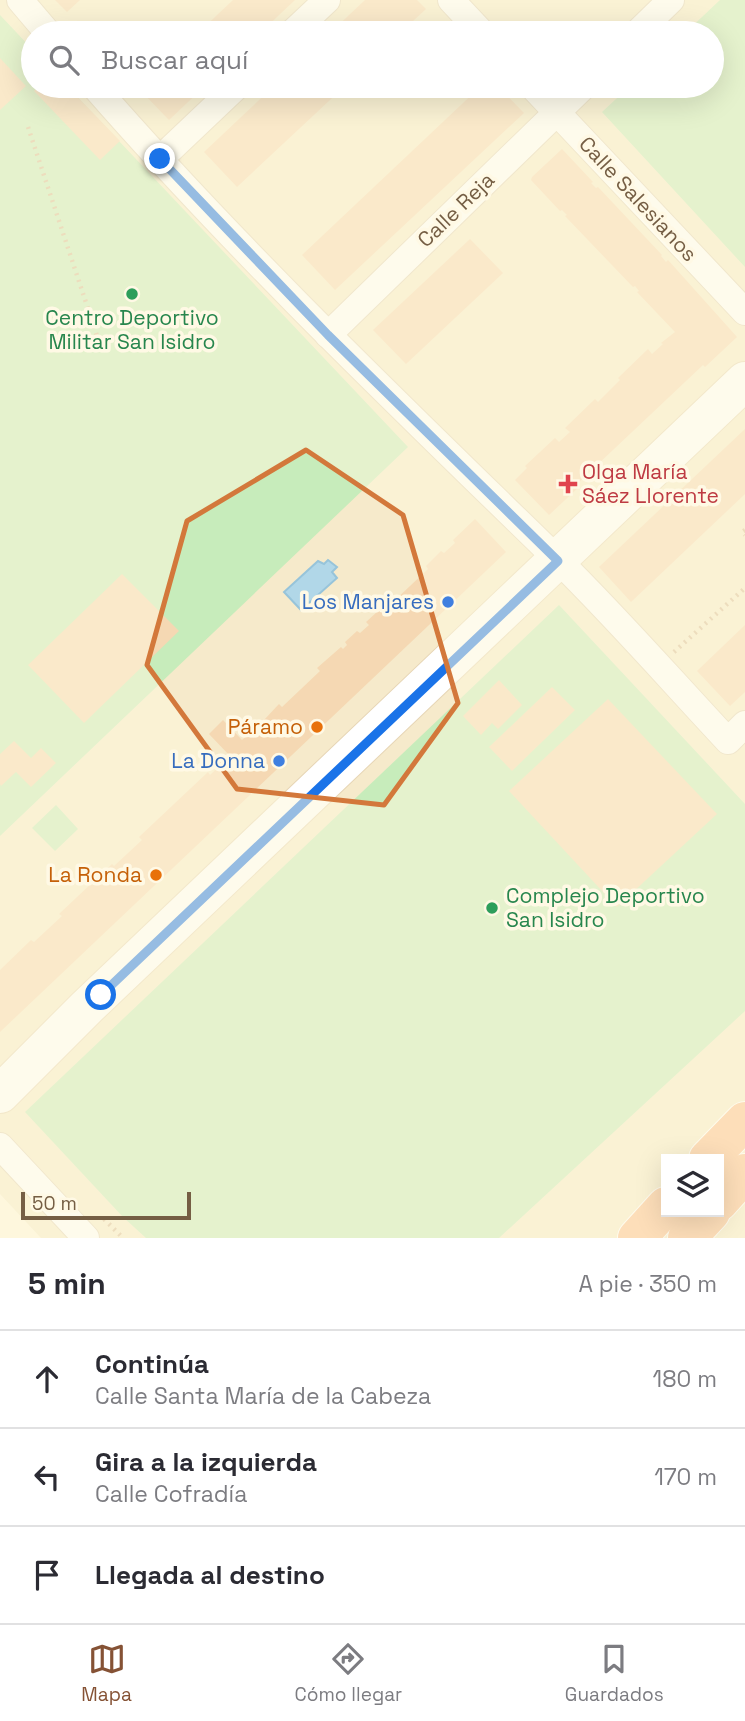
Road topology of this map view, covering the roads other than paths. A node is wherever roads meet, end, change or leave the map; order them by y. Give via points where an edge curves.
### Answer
1 (20, 0) edge
2 (327, 0) edge
3 (451, 0) edge
4 (671, 0) edge
5 (38, 21) edge
6 (305, 21) edge
7 (471, 21) edge
8 (649, 21) edge
9 (105, 98) edge
10 (224, 98) edge
11 (544, 98) edge
12 (572, 98) edge
13 (557, 112) junction
14 (160, 159) junction
15 (745, 312) edge
16 (328, 335) junction
17 (745, 381) edge
18 (558, 561) junction
19 (745, 724) edge
20 (0, 1094) edge
21 (745, 1121) edge
22 (0, 1146) edge
23 (713, 1154) edge
24 (745, 1173) edge
25 (724, 1196) edge
26 (661, 1212) edge
27 (706, 1217) edge
28 (86, 1238) edge
29 (637, 1238) edge
30 (687, 1238) edge

1 - 5 street
2 - 6 street
3 - 7 street
4 - 8 street
9 - 14 street
10 - 14 street
11 - 13 street, Calle Salesianos
12 - 13 street, Calle Reja
13 - 15 street, Calle Salesianos
13 - 16 street, Calle Reja
14 - 16 street
16 - 18 street
17 - 18 street
18 - 19 street via 728,741
18 - 20 street
21 - 23 highway
22 - 28 street
24 - 25 highway
26 - 29 highway
27 - 30 highway

